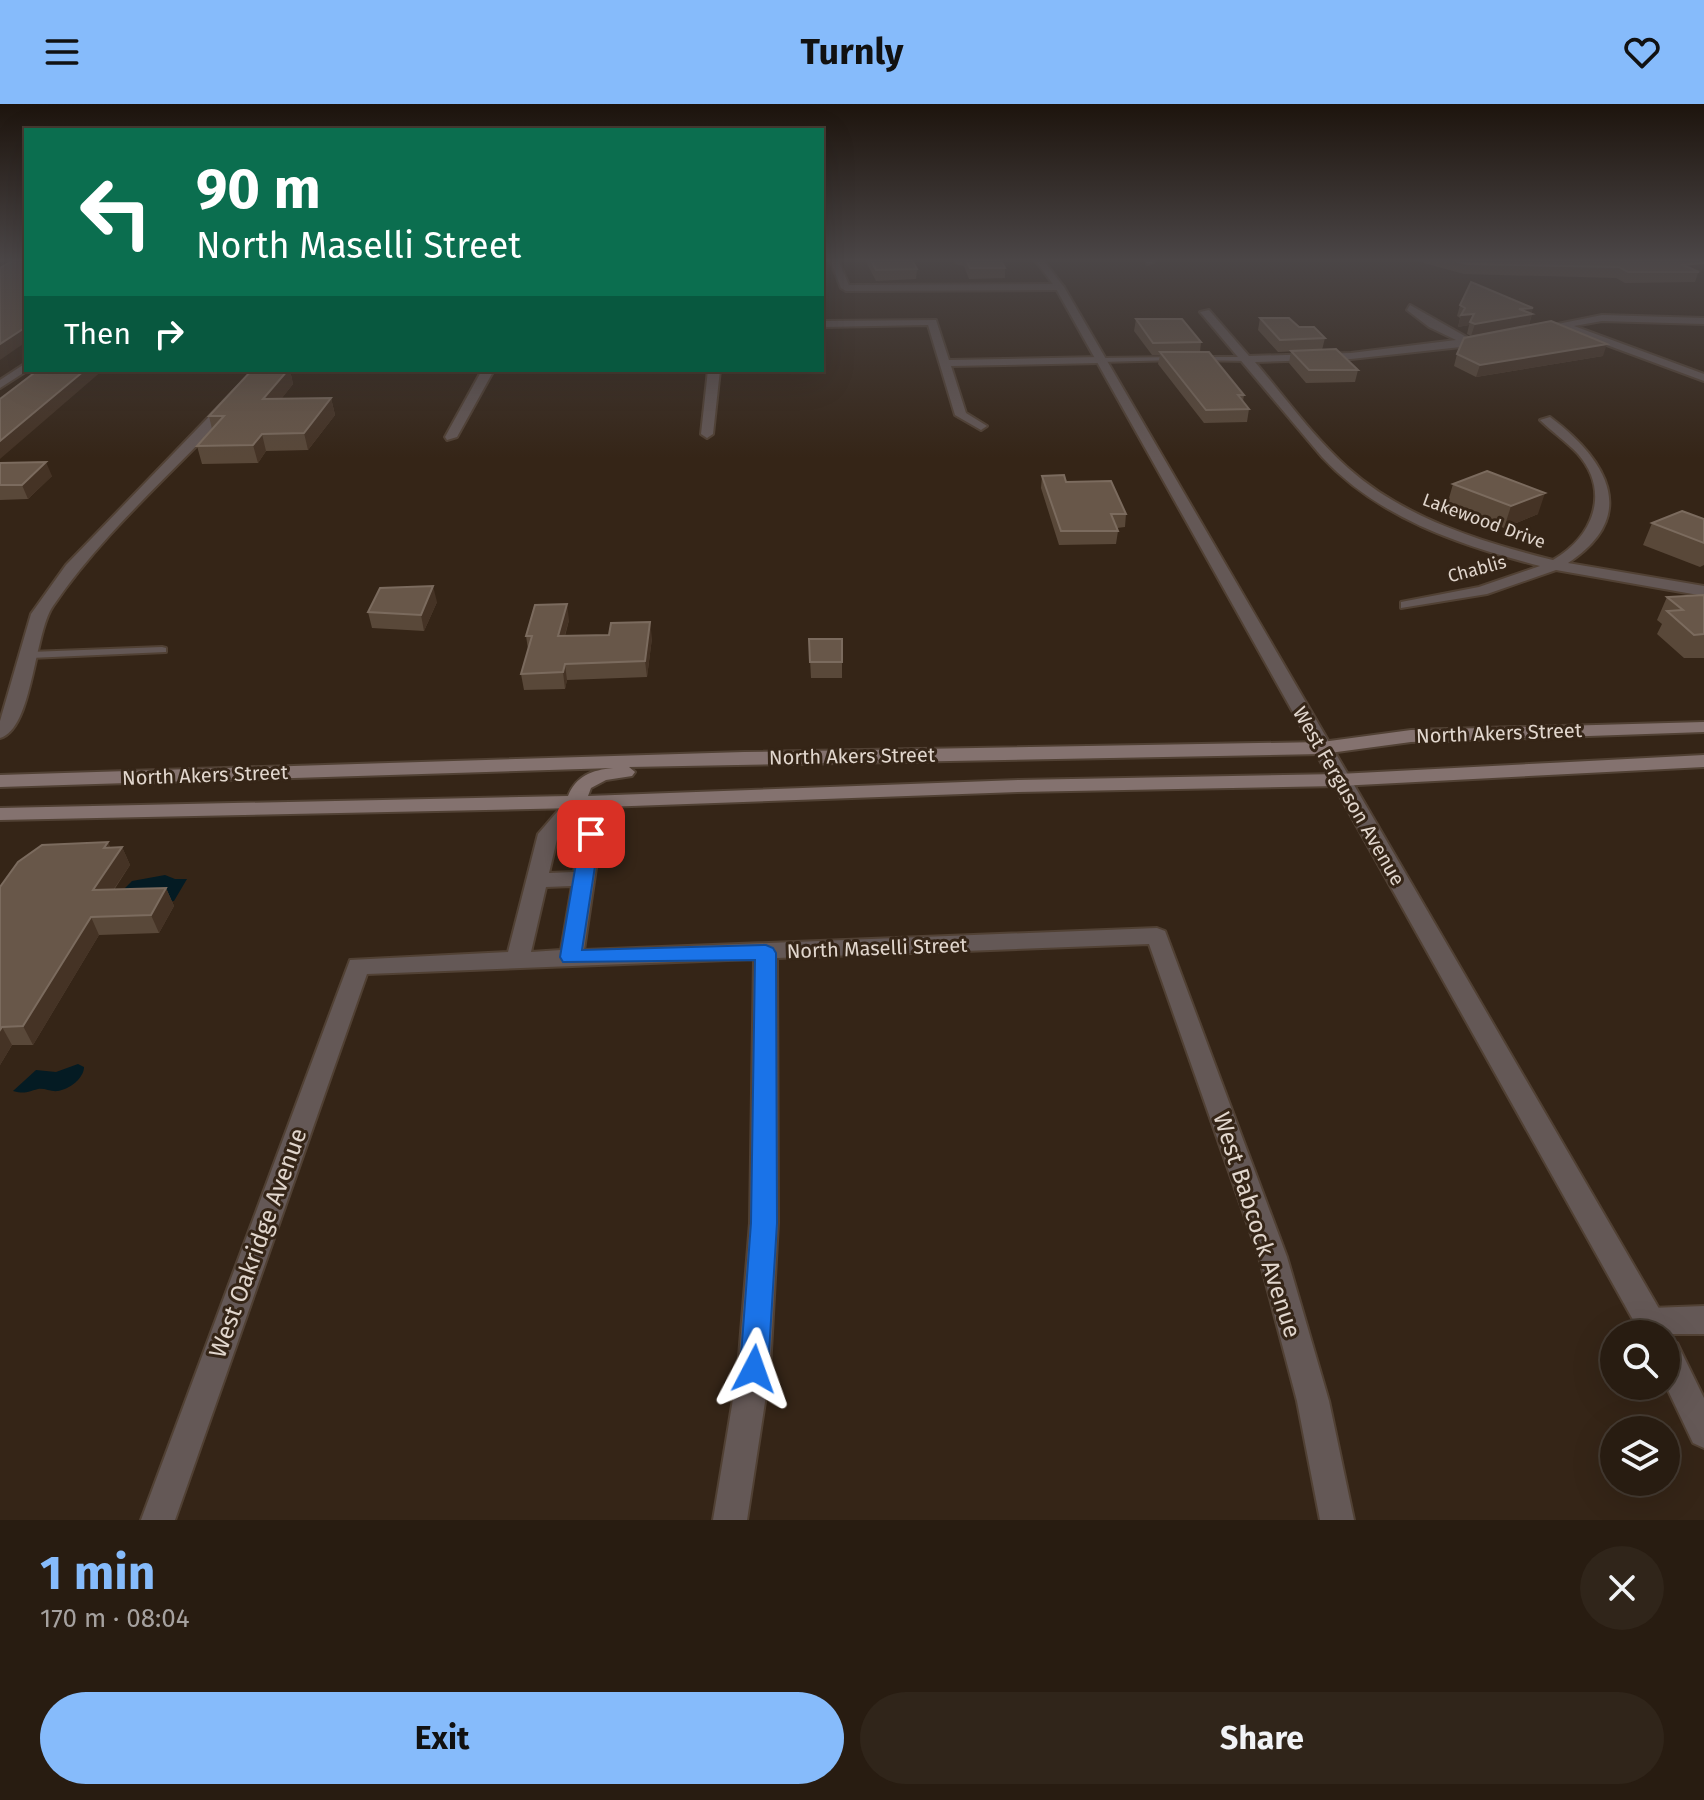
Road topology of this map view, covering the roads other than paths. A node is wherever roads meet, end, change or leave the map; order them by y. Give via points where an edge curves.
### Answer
1 (933, 326) edge
2 (1081, 326) edge
3 (1218, 326) edge
4 (1435, 326) edge
5 (1550, 326) edge
6 (1564, 326) edge
7 (1518, 334) edge
8 (1496, 339) edge
9 (1470, 343) junction
10 (1247, 359) junction
11 (1100, 360) junction
12 (945, 363) junction
13 (24, 367) edge
14 (258, 372) edge
15 (487, 372) edge
16 (714, 372) edge
17 (1704, 378) edge
18 (0, 385) edge
19 (1546, 420) dead end
20 (981, 426) dead end
21 (707, 434) dead end
22 (451, 437) dead end
23 (1555, 565) junction
24 (1704, 591) edge
25 (1407, 605) dead end
26 (162, 650) dead end
27 (30, 655) junction
28 (1704, 727) edge
29 (0, 732) edge
30 (1322, 748) junction
31 (744, 758) junction
32 (1704, 761) edge
33 (163, 776) junction
34 (1339, 780) junction
35 (0, 781) edge
36 (0, 794) edge
37 (576, 802) junction
38 (0, 814) edge
39 (584, 878) junction
40 (537, 881) junction
41 (1157, 936) joint
42 (766, 953) junction
43 (571, 957) junction
44 (518, 959) junction
45 (358, 966) joint
46 (1649, 1320) edge
47 (1704, 1320) edge
48 (1680, 1324) edge
49 (1680, 1382) edge
50 (1704, 1432) edge
51 (158, 1520) edge
52 (730, 1520) edge
53 (1337, 1520) edge

1 - 12 street
2 - 11 street, West Ferguson Avenue
3 - 10 street, Lakewood Drive
4 - 9 street
5 - 7 street
6 - 17 street
8 - 9 street
9 - 10 street via 1351,356
10 - 11 lane
10 - 23 street, Lakewood Drive via 1333,461 1372,493 1433,524
11 - 12 street
11 - 30 street, West Ferguson Avenue
12 - 20 street via 961,415
13 - 18 street
14 - 27 street via 71,568 39,614
15 - 22 street
16 - 21 street
19 - 23 street via 1590,458 1605,491 1600,519 1588,538
23 - 24 street, Lakewood Drive
23 - 25 street, Chablis via 1503,585
26 - 27 lane
27 - 29 street via 11,719
28 - 30 main road, North Akers Street via 1411,736
30 - 31 main road, North Akers Street
30 - 34 street, West Ferguson Avenue
31 - 33 main road, North Akers Street
31 - 37 main road via 601,775 582,785
32 - 34 main road, North Akers Street
33 - 35 main road, North Akers Street
33 - 36 main road via 133,790
34 - 37 main road, North Akers Street
34 - 46 street, West Ferguson Avenue
37 - 38 main road, North Akers Street
37 - 39 street via 591,834
37 - 40 street via 548,834
39 - 40 street
39 - 43 street
40 - 44 street
41 - 42 street, North Maselli Street
41 - 53 street, West Babcock Avenue via 1273,1257 1313,1401
42 - 43 street, North Maselli Street
42 - 52 street via 764,1223 754,1369
43 - 44 street, North Maselli Street
44 - 45 street, North Maselli Street
45 - 51 street, West Oakridge Avenue
47 - 48 street
49 - 50 street

